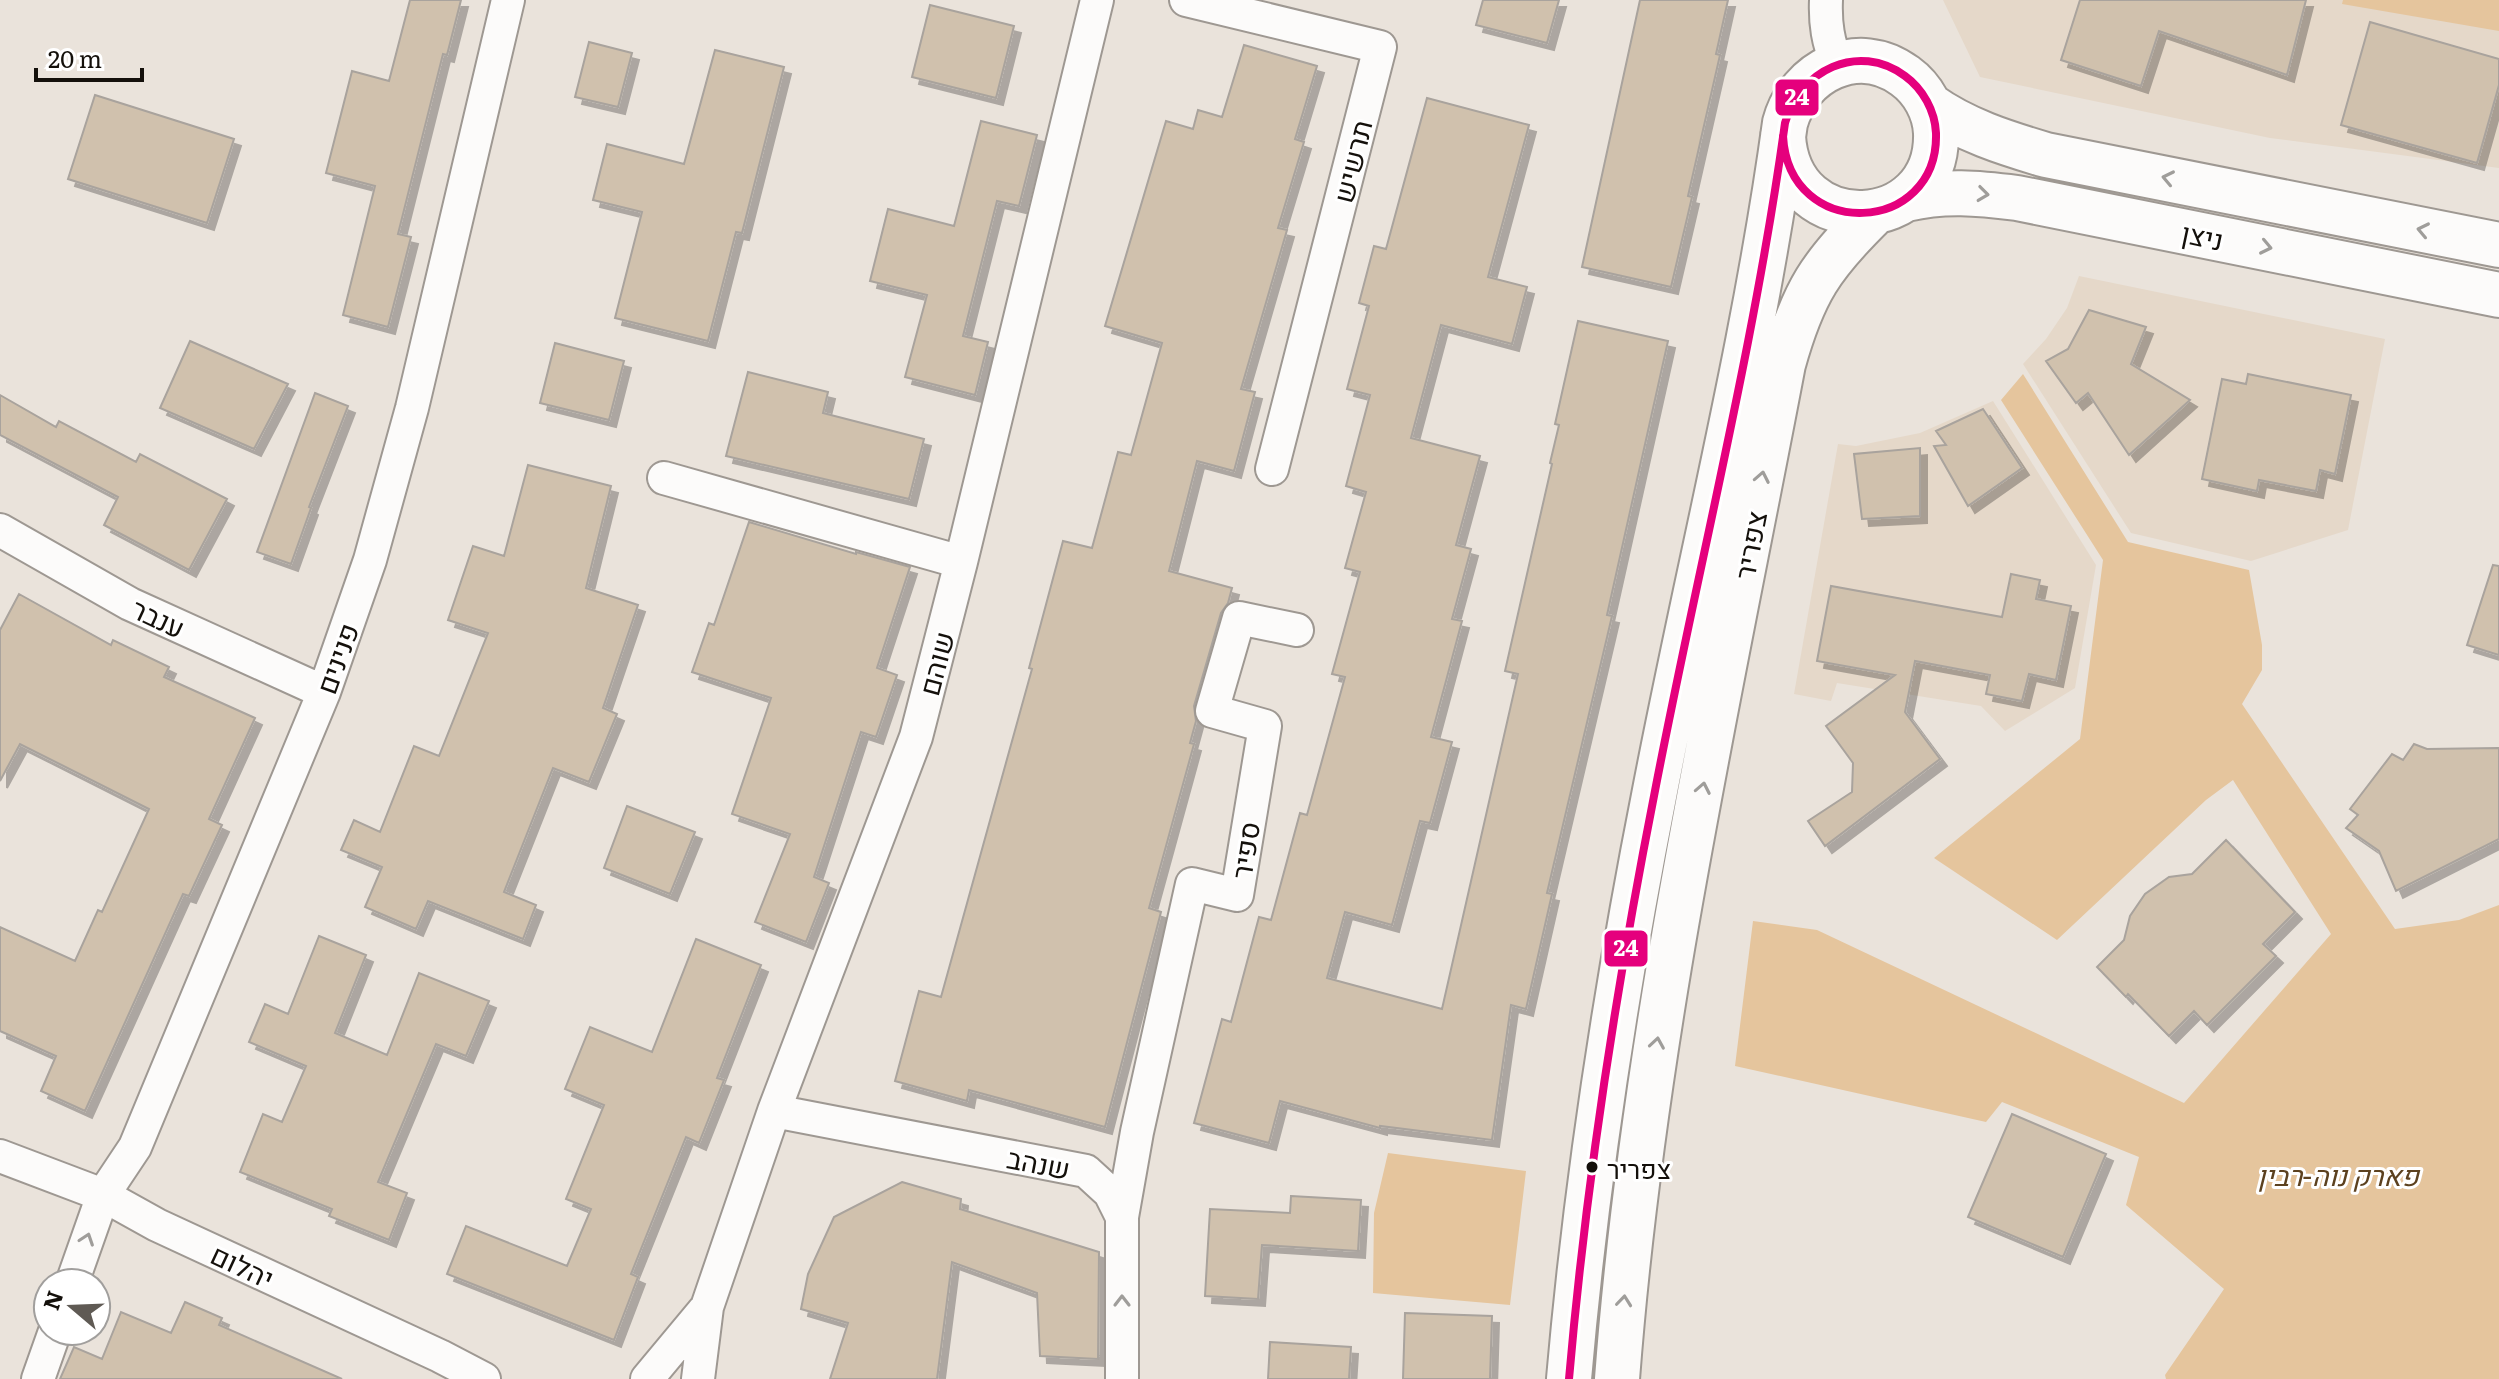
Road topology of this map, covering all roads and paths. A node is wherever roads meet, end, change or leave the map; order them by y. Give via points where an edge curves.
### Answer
1 (508, 0) edge
2 (1097, 0) edge
3 (1186, 0) edge
4 (1826, 0) edge
5 (1837, 64) junction
6 (1929, 105) junction
7 (1783, 136) junction
8 (1890, 206) junction
9 (2499, 245) edge
10 (2499, 295) edge
11 (1272, 469) dead end
12 (664, 478) dead end
13 (0, 530) edge
14 (961, 562) junction
15 (1297, 630) dead end
16 (324, 692) junction
17 (774, 1111) junction
18 (0, 1156) edge
19 (103, 1195) junction
20 (1122, 1217) junction
21 (78, 1267) edge
22 (707, 1307) junction
23 (49, 1347) edge
24 (38, 1379) edge
25 (484, 1379) edge
26 (647, 1379) edge
27 (698, 1379) edge
28 (1122, 1379) edge
29 (1569, 1379) edge
30 (1617, 1379) edge

1 - 16 street, פנינים via 408,423 370,560
2 - 14 street, שוהם
3 - 11 street, תרשיש via 1380,47
4 - 5 street via 1828,43
5 - 6 street via 1865,61 1887,66 1914,84
5 - 7 street via 1818,73 1795,97
6 - 8 street via 1935,128 1933,157 1924,178
9 -> 6 street, ניצן via 2046,155 1978,132
7 - 8 street via 1788,166 1815,200 1847,213
7 - 29 street, צפריר via 1753,314 1620,979 1588,1185
8 -> 10 street, ניצן via 1935,192 2017,198
30 -> 8 street, צפריר via 1645,1114 1783,364 1807,295 1825,264
12 - 14 street
13 - 16 street, ענבר via 130,604
14 - 17 street, שוהם via 916,737
15 - 20 street, ספיר via 1239,618 1235,631 1212,711 1265,726 1237,895 1192,884
16 - 19 street, פנינים via 135,1147
17 - 20 street, שנהב via 1086,1171 1110,1193
17 - 22 street, שוהם
18 - 19 street, יהלום
21 -> 19 street, פנינים
19 - 25 street, יהלום
28 -> 20 street
22 - 26 street, שוהם
22 - 27 street, שוהם
23 - 24 street

